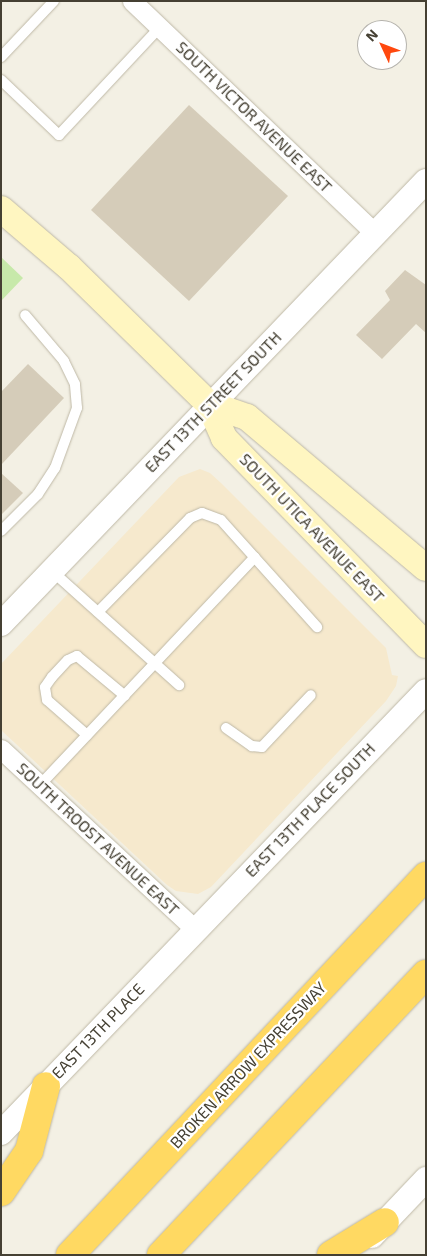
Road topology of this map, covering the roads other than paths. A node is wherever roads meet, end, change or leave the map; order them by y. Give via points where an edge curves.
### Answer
1 (54, 1) edge
2 (132, 1) edge
3 (159, 28) junction
4 (1, 57) edge
5 (1, 80) edge
6 (426, 181) edge
7 (1, 191) edge
8 (1, 209) edge
9 (376, 234) junction
10 (56, 255) junction
11 (24, 315) dead end
12 (210, 404) junction
13 (1, 531) edge
14 (255, 557) junction
15 (426, 568) edge
16 (51, 571) junction
17 (98, 612) junction
18 (1, 624) edge
19 (317, 627) dead end
20 (426, 645) edge
21 (155, 664) junction
22 (179, 685) dead end
23 (426, 691) edge
24 (125, 696) junction
25 (310, 696) dead end
26 (226, 728) dead end
27 (87, 736) junction
28 (1, 749) edge
29 (40, 785) junction
30 (426, 876) edge
31 (195, 929) junction
32 (426, 974) edge
33 (46, 1086) junction
34 (1, 1133) edge
35 (426, 1179) edge
36 (1, 1192) edge
37 (385, 1222) junction
38 (70, 1255) edge
39 (161, 1255) edge
40 (331, 1255) edge
41 (355, 1255) edge

1 - 4 lane
2 - 3 street, SOUTH VICTOR AVENUE EAST
3 - 5 lane via 59,135
3 - 9 street, SOUTH VICTOR AVENUE EAST
6 - 9 street, EAST 13TH STREET SOUTH
7 - 10 main road, SOUTH UTICA AVENUE EAST
8 - 10 main road, SOUTH UTICA AVENUE EAST
9 - 12 street, EAST 13TH STREET SOUTH
10 - 12 main road, SOUTH UTICA AVENUE EAST
11 - 13 lane via 64,361 75,384 78,408 55,468 38,494
12 - 15 main road, SOUTH UTICA AVENUE EAST via 247,417
12 - 16 street, EAST 13TH STREET SOUTH
12 - 20 main road, SOUTH UTICA AVENUE EAST via 224,438
14 - 17 lane via 221,520 202,513 190,518
14 - 19 lane
14 - 21 lane
16 - 17 lane
16 - 18 street, EAST 13TH STREET SOUTH
17 - 21 lane
21 - 22 lane
21 - 24 lane
23 - 31 street, EAST 13TH PLACE SOUTH
24 - 27 lane
24 - 27 lane via 77,656 57,671 45,687 47,700
25 - 26 lane via 262,747 252,746
27 - 29 lane
28 - 29 street, SOUTH TROOST AVENUE EAST
29 - 31 street, SOUTH TROOST AVENUE EAST
30 - 38 highway, BROKEN ARROW EXPRESSWAY
31 - 33 street, EAST 13TH PLACE
32 - 39 highway
33 - 34 street, EAST 13TH PLACE
33 - 36 highway via 29,1151
35 - 37 street
37 - 40 highway
37 - 41 street

